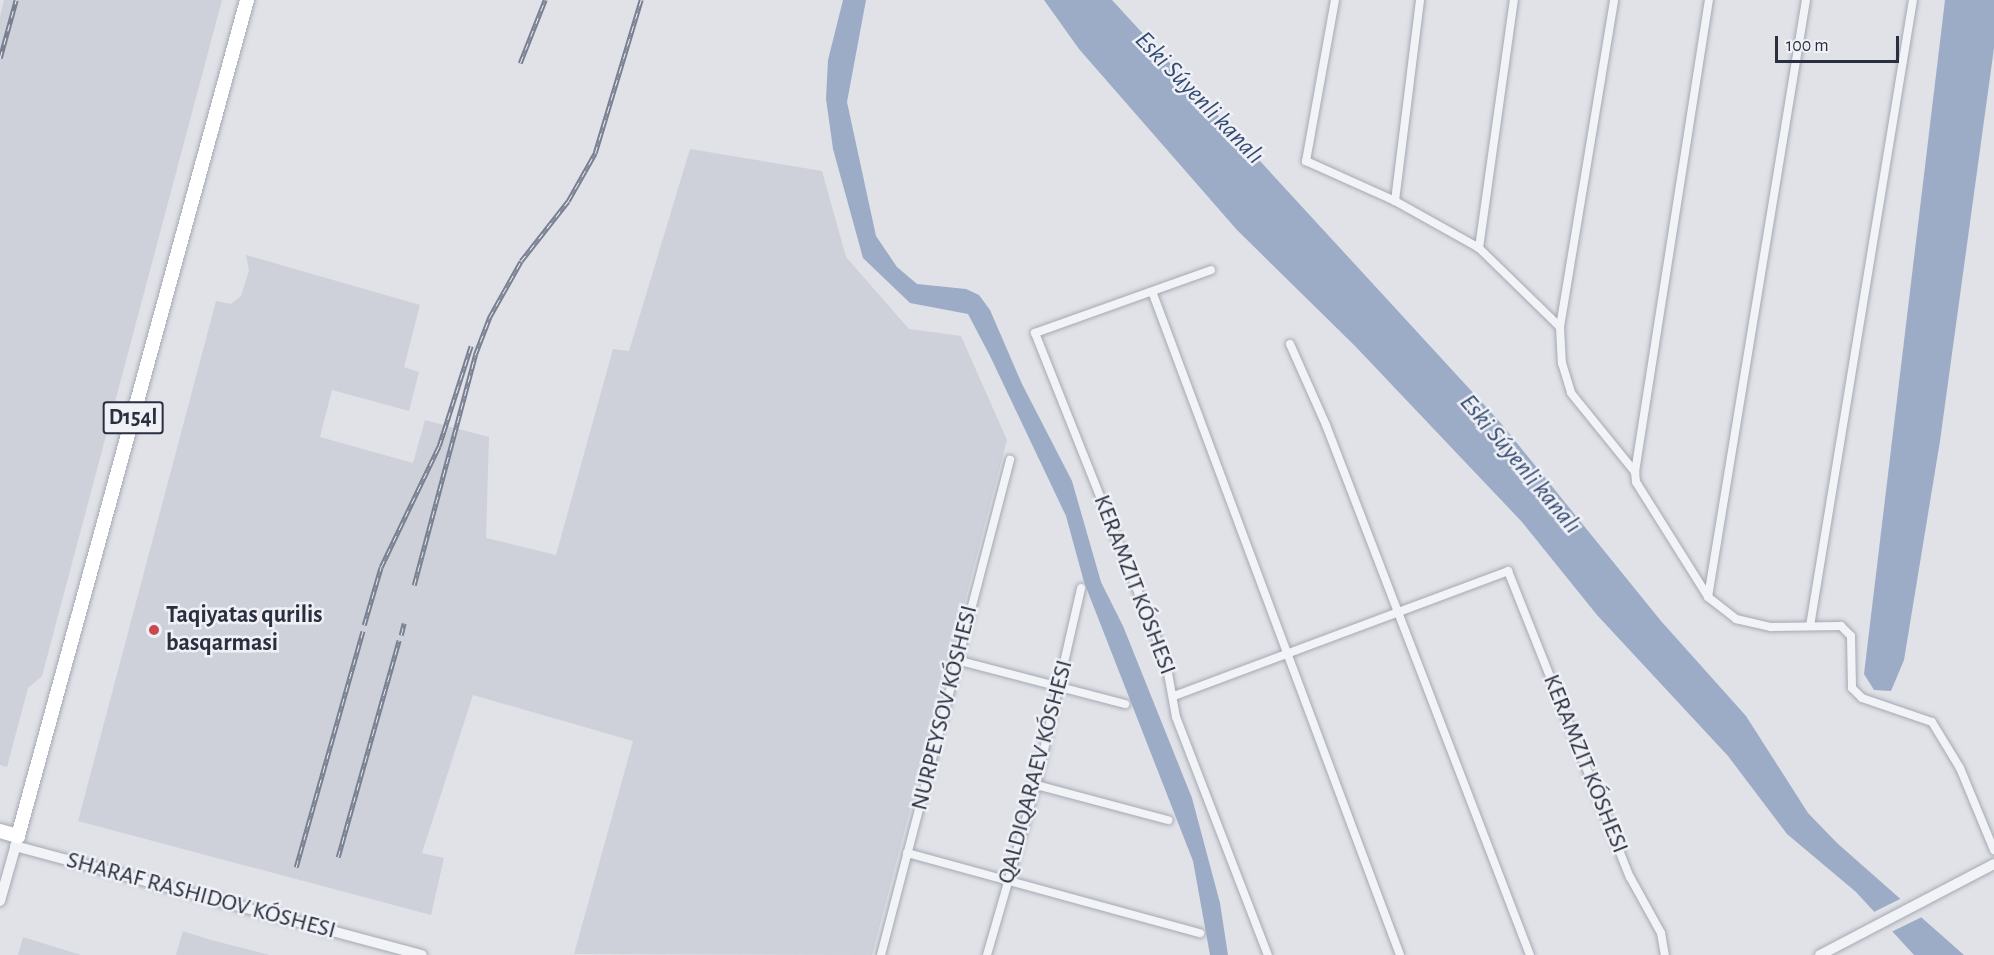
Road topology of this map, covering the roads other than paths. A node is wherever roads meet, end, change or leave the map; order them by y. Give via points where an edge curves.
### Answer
1 (247, 0) edge
2 (1335, 0) edge
3 (1420, 0) edge
4 (1514, 0) edge
5 (1614, 0) edge
6 (1709, 0) edge
7 (1806, 0) edge
8 (1913, 0) edge
9 (1395, 201) junction
10 (1479, 248) junction
11 (1211, 270) dead end
12 (1153, 294) junction
13 (1560, 327) junction
14 (1290, 344) dead end
15 (1010, 460) dead end
16 (1635, 472) junction
17 (1081, 588) dead end
18 (1708, 597) junction
19 (1396, 611) junction
20 (1810, 626) junction
21 (1287, 654) junction
22 (956, 660) junction
23 (1059, 689) junction
24 (1174, 696) junction
25 (1125, 704) dead end
26 (1036, 785) junction
27 (1168, 820) dead end
28 (0, 831) edge
29 (17, 841) junction
30 (1994, 850) edge
31 (907, 854) junction
32 (1994, 864) edge
33 (1008, 882) junction
34 (0, 901) edge
35 (1200, 933) dead end
36 (422, 955) edge
37 (881, 955) edge
38 (987, 955) edge
39 (1268, 955) edge
40 (1400, 955) edge
41 (1530, 955) edge
42 (1665, 955) edge
43 (1820, 955) edge

1 - 29 main road, D154l
2 - 9 street via 1306,161
3 - 9 street
4 - 10 street
5 - 13 street
6 - 16 street
7 - 18 street
8 - 20 street
9 - 10 street
10 - 13 street
11 - 12 street, KERAMZIT KÓSHESI
12 - 21 street
12 - 24 street, KERAMZIT KÓSHESI via 1035,333 1166,662
13 - 16 street via 1562,363 1571,393
14 - 19 street via 1326,425
15 - 22 street, NURPEYSOV KÓSHESI
16 - 18 street via 1636,482
17 - 23 street
18 - 20 street via 1736,619 1771,627
19 - 21 street
19 - 41 street
19 - 42 street, KERAMZIT KÓSHESI via 1508,571 1630,877 1661,933
20 - 30 street via 1841,626 1851,636 1852,688 1862,698 1932,722 1960,768
21 - 24 street
21 - 40 street
22 - 23 street
22 - 31 street, NURPEYSOV KÓSHESI
23 - 25 street
23 - 26 street
24 - 39 street, KERAMZIT KÓSHESI via 1176,717
26 - 27 street
26 - 33 street
28 - 29 main road, SHARAF RASHIDOV KÓSHESI
29 - 34 street
29 - 36 street, SHARAF RASHIDOV KÓSHESI
31 - 33 street
31 - 37 street, NURPEYSOV KÓSHESI
32 - 43 street
33 - 35 street
33 - 38 street

